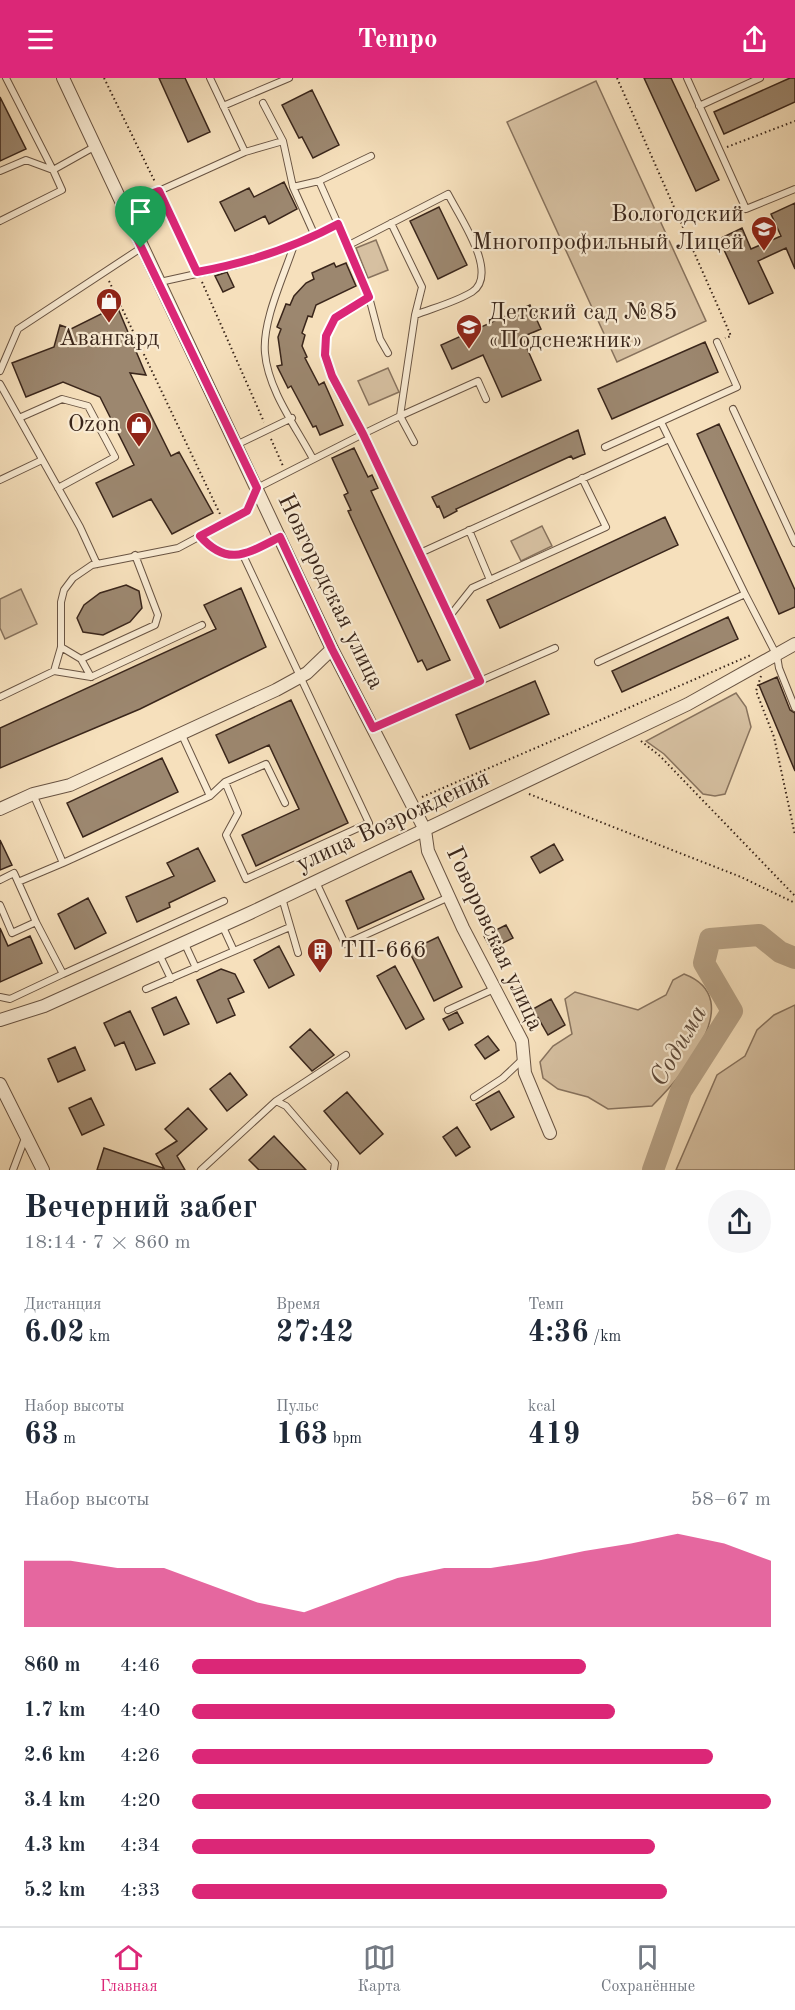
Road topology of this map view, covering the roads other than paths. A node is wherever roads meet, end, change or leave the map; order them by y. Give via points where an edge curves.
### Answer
1 (6, 78) edge
2 (63, 78) edge
3 (210, 78) edge
4 (289, 78) edge
5 (687, 78) edge
6 (760, 78) edge
7 (263, 103) dead end
8 (223, 106) junction
9 (699, 106) junction
10 (283, 141) junction
11 (94, 147) junction
12 (245, 152) junction
13 (371, 156) dead end
14 (53, 170) junction
15 (0, 171) edge
16 (319, 181) junction
17 (293, 187) junction
18 (795, 189) edge
19 (121, 205) junction
20 (0, 221) edge
21 (338, 224) junction
22 (391, 224) junction
23 (315, 236) junction
24 (294, 245) junction
25 (347, 246) junction
26 (141, 248) junction
27 (159, 282) junction
28 (369, 297) junction
29 (415, 315) junction
30 (717, 342) road end
31 (388, 353) dead end
32 (0, 371) edge
33 (0, 384) edge
34 (486, 399) dead end
35 (733, 409) dead end
36 (400, 416) junction
37 (19, 418) junction
38 (292, 418) junction
39 (661, 422) junction
40 (363, 434) junction
41 (669, 439) junction
42 (414, 442) dead end
43 (236, 446) junction
44 (605, 447) dead end
45 (42, 459) junction
46 (313, 459) junction
47 (582, 478) junction
48 (0, 480) edge
49 (58, 488) junction
50 (257, 488) junction
51 (470, 530) junction
52 (200, 536) junction
53 (280, 537) junction
54 (795, 543) edge
55 (418, 554) junction
56 (135, 555) junction
57 (243, 555) junction
58 (97, 564) junction
59 (490, 580) junction
60 (745, 594) junction
61 (449, 617) junction
62 (202, 625) dead end
63 (795, 644) edge
64 (61, 647) junction
65 (555, 648) dead end
66 (332, 649) junction
67 (777, 656) junction
68 (81, 659) junction
69 (598, 662) dead end
70 (54, 671) junction
71 (91, 677) junction
72 (299, 677) junction
73 (480, 681) junction
74 (0, 697) edge
75 (795, 708) edge
76 (373, 728) junction
77 (181, 733) junction
78 (225, 782) junction
79 (33, 794) junction
80 (210, 796) junction
81 (285, 803) dead end
82 (0, 809) edge
83 (425, 830) junction
84 (63, 862) junction
85 (0, 880) edge
86 (316, 881) junction
87 (18, 882) junction
88 (282, 897) junction
89 (449, 897) junction
90 (224, 901) dead end
91 (0, 905) edge
92 (36, 922) junction
93 (222, 925) junction
94 (290, 927) junction
95 (184, 942) junction
96 (234, 951) junction
97 (298, 953) dead end
98 (159, 954) junction
99 (196, 968) junction
100 (63, 974) junction
101 (171, 979) junction
102 (146, 989) dead end
103 (495, 989) junction
104 (0, 997) edge
105 (448, 1010) dead end
106 (0, 1020) edge
107 (346, 1055) dead end
108 (524, 1059) junction
109 (0, 1084) edge
110 (474, 1097) dead end
111 (276, 1101) junction
112 (550, 1133) dead end
113 (26, 1134) junction
114 (13, 1170) edge
115 (43, 1170) edge
116 (201, 1170) edge
117 (334, 1170) edge

1 - 14 lane
2 - 11 street, Новгородская улица
3 - 8 lane
4 - 8 lane
5 - 9 lane
6 - 9 lane
7 - 10 lane
8 - 12 lane
9 - 18 lane via 746,209
10 - 12 lane
10 - 17 lane
11 - 14 lane
11 - 19 street, Новгородская улица
12 - 19 lane
13 - 16 lane
14 - 15 lane via 26,159
14 - 20 lane via 62,190
16 - 17 lane
16 - 21 lane
17 - 23 lane
19 - 26 street, Новгородская улица
21 - 23 lane
21 - 25 lane
22 - 25 lane
22 - 29 lane via 422,287
22 - 29 lane via 448,194 483,262 483,276 474,291
23 - 24 lane
24 - 27 lane via 237,265
24 - 38 lane via 267,327 264,351 268,374
25 - 28 lane
26 - 27 street, Новгородская улица
26 - 32 lane via 18,329
27 - 43 street, Новгородская улица
28 - 31 lane via 380,339
28 - 40 lane via 335,318 326,336 325,355
29 - 36 lane
30 - 39 lane via 737,387
33 - 37 lane
34 - 36 lane via 478,381
35 - 54 lane
36 - 40 lane
36 - 42 lane
37 - 45 lane
37 - 49 lane via 63,399 88,406 115,457
38 - 43 lane
38 - 46 lane
39 - 41 lane
39 - 44 lane
40 - 46 lane
40 - 55 lane
41 - 47 lane
41 - 60 lane
43 - 50 street, Новгородская улица
45 - 48 lane
45 - 49 lane
46 - 50 lane
47 - 51 lane
47 - 59 lane via 606,528
49 - 58 lane
50 - 52 lane via 247,511
50 - 53 street, Новгородская улица
51 - 55 lane
51 - 59 lane
52 - 56 lane via 178,548
52 - 57 lane via 210,548 225,555
53 - 57 lane
53 - 66 street, Новгородская улица
55 - 61 lane
56 - 58 lane
56 - 68 lane via 158,620 155,625
57 - 72 lane
58 - 64 lane via 73,578 64,590
59 - 61 lane via 472,588
60 - 67 lane
60 - 69 lane
61 - 73 lane
62 - 71 lane
63 - 67 street, улица Возрождения
64 - 68 lane
64 - 70 lane
65 - 73 lane
66 - 72 street
66 - 76 street, Новгородская улица
67 - 75 lane via 778,669
67 - 83 street, улица Возрождения
68 - 71 lane
70 - 71 lane
70 - 74 lane
72 - 77 street
72 - 78 lane via 369,823 246,879 226,835 238,813
73 - 76 lane
76 - 83 street, Новгородская улица
77 - 79 street via 70,784
77 - 80 lane
78 - 80 lane
78 - 81 lane via 266,764
79 - 82 street
79 - 84 lane
80 - 84 lane
83 - 86 street, улица Возрождения
83 - 89 street, Говоровская улица via 428,851
84 - 87 lane
85 - 87 lane via 14,873
86 - 88 street, улица Возрождения
86 - 89 lane via 345,944
87 - 92 lane
88 - 93 street, улица Возрождения
88 - 94 lane
89 - 103 street, Говоровская улица
90 - 100 lane
91 - 92 lane via 12,933
92 - 100 lane
93 - 95 street, улица Возрождения
93 - 96 lane
94 - 96 lane
94 - 97 lane
95 - 98 street, улица Возрождения
95 - 99 lane
96 - 99 lane
98 - 101 lane
98 - 106 street, улица Возрождения via 44,1006
99 - 101 lane
100 - 104 lane via 10,999
101 - 102 lane
103 - 105 lane
103 - 108 street, Говоровская улица via 522,1041
107 - 111 lane
108 - 110 lane
108 - 112 street, Говоровская улица via 525,1073
109 - 113 street
111 - 116 lane
111 - 117 lane via 286,1106 335,1163
113 - 114 lane
113 - 115 street

